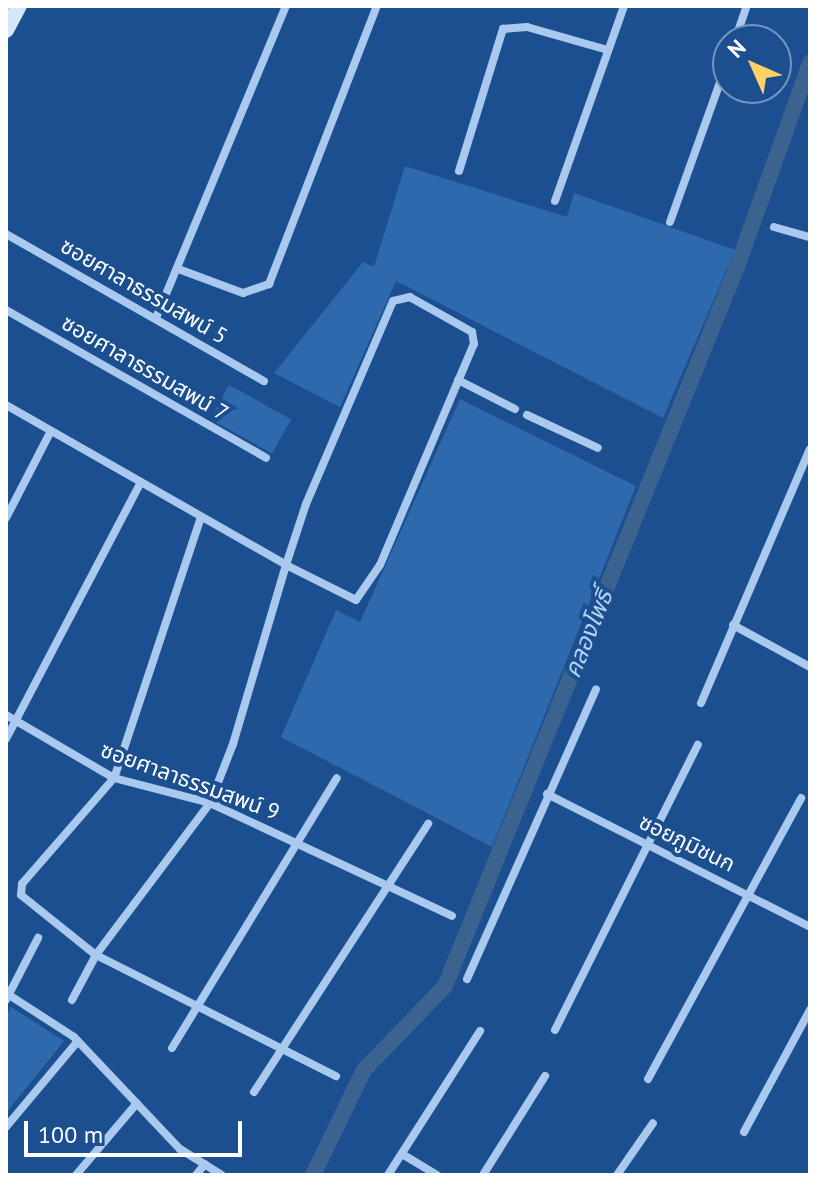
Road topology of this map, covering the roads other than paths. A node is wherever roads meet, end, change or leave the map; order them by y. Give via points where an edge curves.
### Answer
1 (19, 6) edge
2 (286, 6) edge
3 (377, 6) edge
4 (624, 6) edge
5 (6, 30) edge
6 (608, 50) junction
7 (712, 104) edge
8 (459, 171) dead end
9 (555, 201) dead end
10 (670, 222) dead end
11 (774, 227) dead end
12 (6, 234) edge
13 (810, 237) edge
14 (181, 270) junction
15 (6, 310) edge
16 (156, 318) junction
17 (458, 380) junction
18 (264, 381) dead end
19 (6, 405) edge
20 (515, 409) dead end
21 (527, 415) dead end
22 (51, 431) junction
23 (598, 448) dead end
24 (810, 449) edge
25 (266, 458) dead end
26 (141, 482) junction
27 (201, 517) junction
28 (6, 518) edge
29 (286, 565) junction
30 (733, 625) junction
31 (810, 667) edge
32 (596, 689) dead end
33 (701, 703) dead end
34 (6, 715) edge
35 (16, 721) junction
36 (6, 739) edge
37 (698, 745) dead end
38 (114, 778) junction
39 (337, 778) dead end
40 (547, 794) junction
41 (801, 798) dead end
42 (210, 803) junction
43 (428, 824) dead end
44 (295, 839) junction
45 (650, 844) junction
46 (388, 887) junction
47 (750, 895) junction
48 (452, 916) dead end
49 (810, 927) edge
50 (38, 938) dead end
51 (96, 955) junction
52 (467, 979) dead end
53 (7, 996) edge
54 (72, 1000) dead end
55 (197, 1005) junction
56 (810, 1010) edge
57 (555, 1030) dead end
58 (480, 1031) dead end
59 (78, 1041) junction
60 (172, 1048) dead end
61 (283, 1051) junction
62 (336, 1076) dead end
63 (545, 1076) dead end
64 (648, 1079) dead end
65 (254, 1092) dead end
66 (137, 1103) junction
67 (653, 1123) dead end
68 (6, 1127) edge
69 (744, 1132) dead end
70 (402, 1154) junction
71 (205, 1164) junction
72 (76, 1175) edge
73 (196, 1175) edge
74 (222, 1175) edge
75 (388, 1175) edge
76 (437, 1175) edge
77 (483, 1175) edge
78 (617, 1175) edge

1 - 5 street
2 - 14 street
3 - 14 street via 269,284 243,293
4 - 6 street
6 - 8 street via 527,27 503,29
6 - 9 street
7 - 10 street
11 - 13 street
12 - 16 street, ซอยศาลาธรรมสพน์ 5
14 - 16 street
15 - 25 street, ซอยศาลาธรรมสพน์ 7
16 - 18 street, ซอยศาลาธรรมสพน์ 5
17 - 20 street
17 - 29 street via 364,595 344,596
17 - 29 street via 472,332 410,297 393,301
19 - 22 street
21 - 23 street
22 - 26 street
22 - 28 street
24 - 30 street
26 - 27 street
26 - 35 street
27 - 29 street
27 - 38 street
29 - 42 street
30 - 31 street
30 - 33 street
32 - 40 street
34 - 35 street, ซอยศาลาธรรมสพน์ 9
35 - 36 street
35 - 38 street, ซอยศาลาธรรมสพน์ 9
37 - 45 street
38 - 42 street, ซอยศาลาธรรมสพน์ 9
38 - 51 street via 22,884 29,906
39 - 44 street
40 - 45 street, ซอยภูมิชนก
40 - 52 street
41 - 47 street
42 - 44 street, ซอยศาลาธรรมสพน์ 9
42 - 51 street
43 - 46 street
44 - 46 street, ซอยศาลาธรรมสพน์ 9
44 - 55 street
45 - 47 street, ซอยภูมิชนก
45 - 57 street
46 - 48 street, ซอยศาลาธรรมสพน์ 9
46 - 61 street
47 - 49 street, ซอยภูมิชนก
47 - 64 street
50 - 53 street
51 - 54 street
51 - 55 street
53 - 59 street
55 - 60 street
55 - 61 street
56 - 69 street
58 - 70 street
59 - 66 street
59 - 68 street
61 - 62 street
61 - 65 street
63 - 77 street
66 - 71 street
66 - 72 street
67 - 78 street
70 - 75 street
70 - 76 street
71 - 73 street
71 - 74 street

